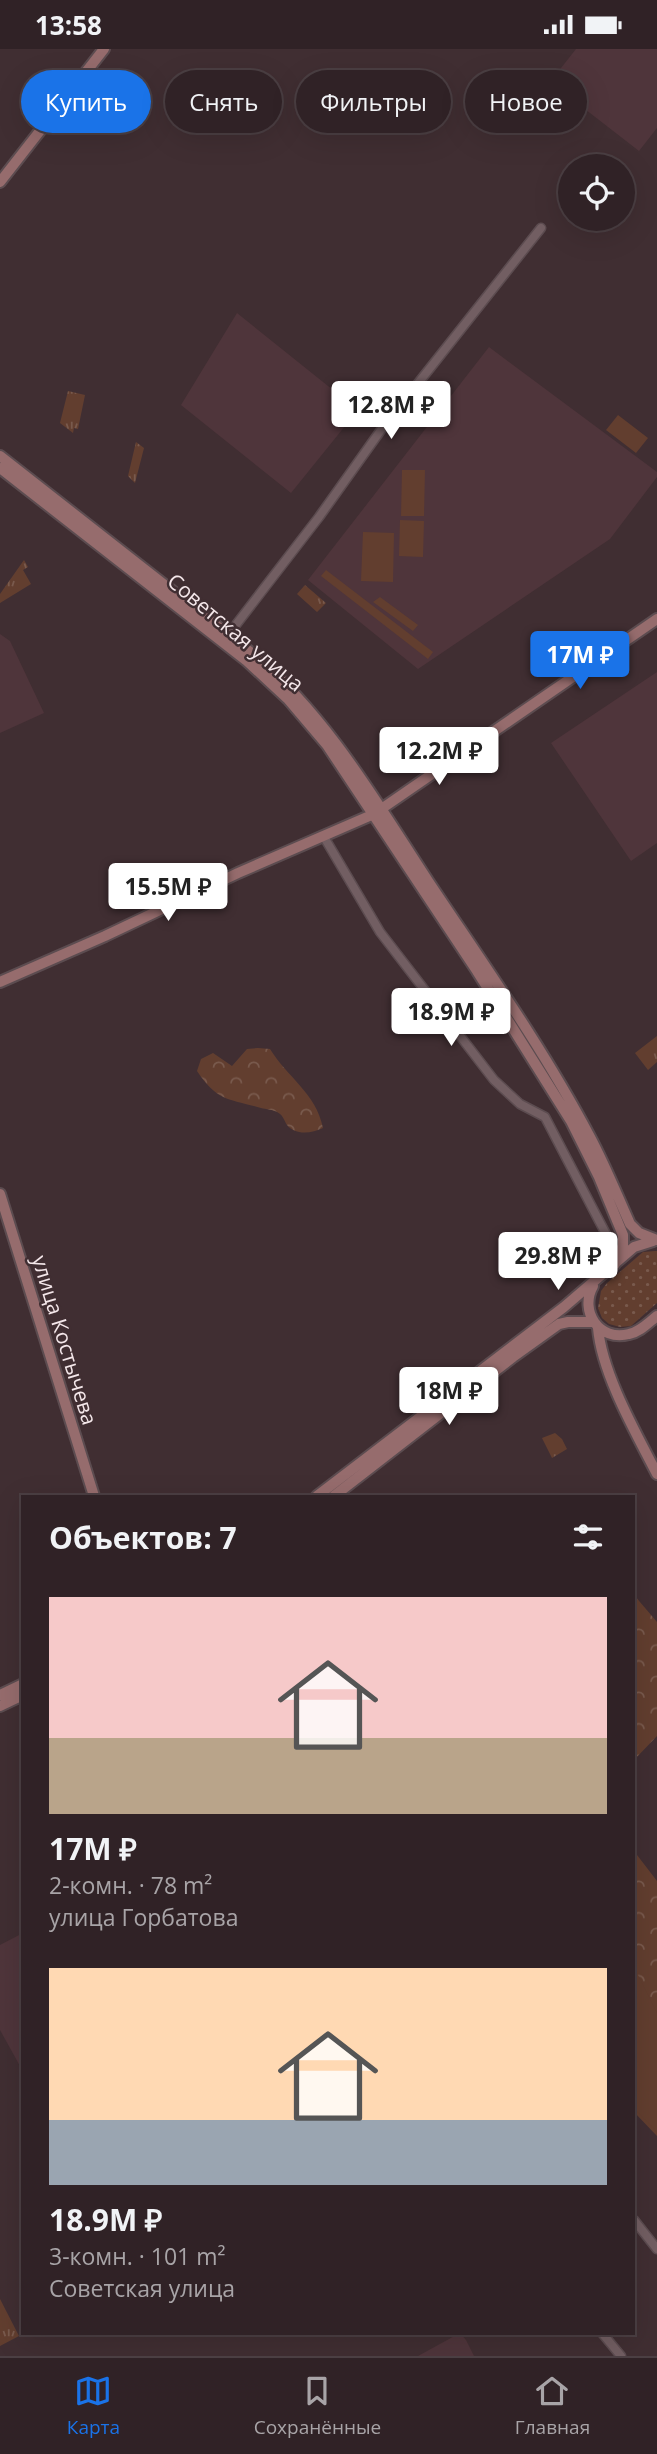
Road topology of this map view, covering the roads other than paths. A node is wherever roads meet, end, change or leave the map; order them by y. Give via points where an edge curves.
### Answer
1 (104, 49) edge
2 (0, 182) edge
3 (541, 228) dead end
4 (0, 456) edge
5 (0, 468) edge
6 (657, 619) edge
7 (225, 638) junction
8 (377, 811) junction
9 (324, 837) junction
10 (0, 982) edge
11 (0, 1194) edge
12 (607, 1236) dead end
13 (657, 1240) edge
14 (615, 1264) junction
15 (595, 1282) junction
16 (657, 1316) edge
17 (596, 1325) junction
18 (657, 1474) edge
19 (94, 1495) edge
20 (318, 1495) edge
21 (335, 1495) edge
22 (21, 1685) edge
23 (0, 1695) edge
24 (21, 1696) edge
25 (0, 1706) edge
26 (635, 2221) edge
27 (657, 2249) edge
28 (604, 2335) edge
29 (621, 2356) edge

1 - 2 main road
3 - 7 street
4 - 7 main road, Советская улица
5 - 7 main road, Советская улица
6 - 8 main road
7 - 8 main road, Советская улица via 304,717
8 - 9 main road
8 - 13 main road, Советская улица via 572,1105 630,1224
8 - 14 main road, Советская улица via 577,1132 623,1235
9 - 10 main road
9 - 12 street via 380,932 494,1080 520,1104 545,1117
11 - 19 main road, улица Костычева
13 - 14 main road via 634,1247
14 - 15 main road
15 - 17 main road via 587,1303
15 - 20 main road
16 - 17 main road via 631,1334 614,1335
17 - 18 main road via 623,1404
17 - 21 main road via 568,1322 552,1329
22 - 23 main road
24 - 25 main road
26 - 27 street
28 - 29 street

